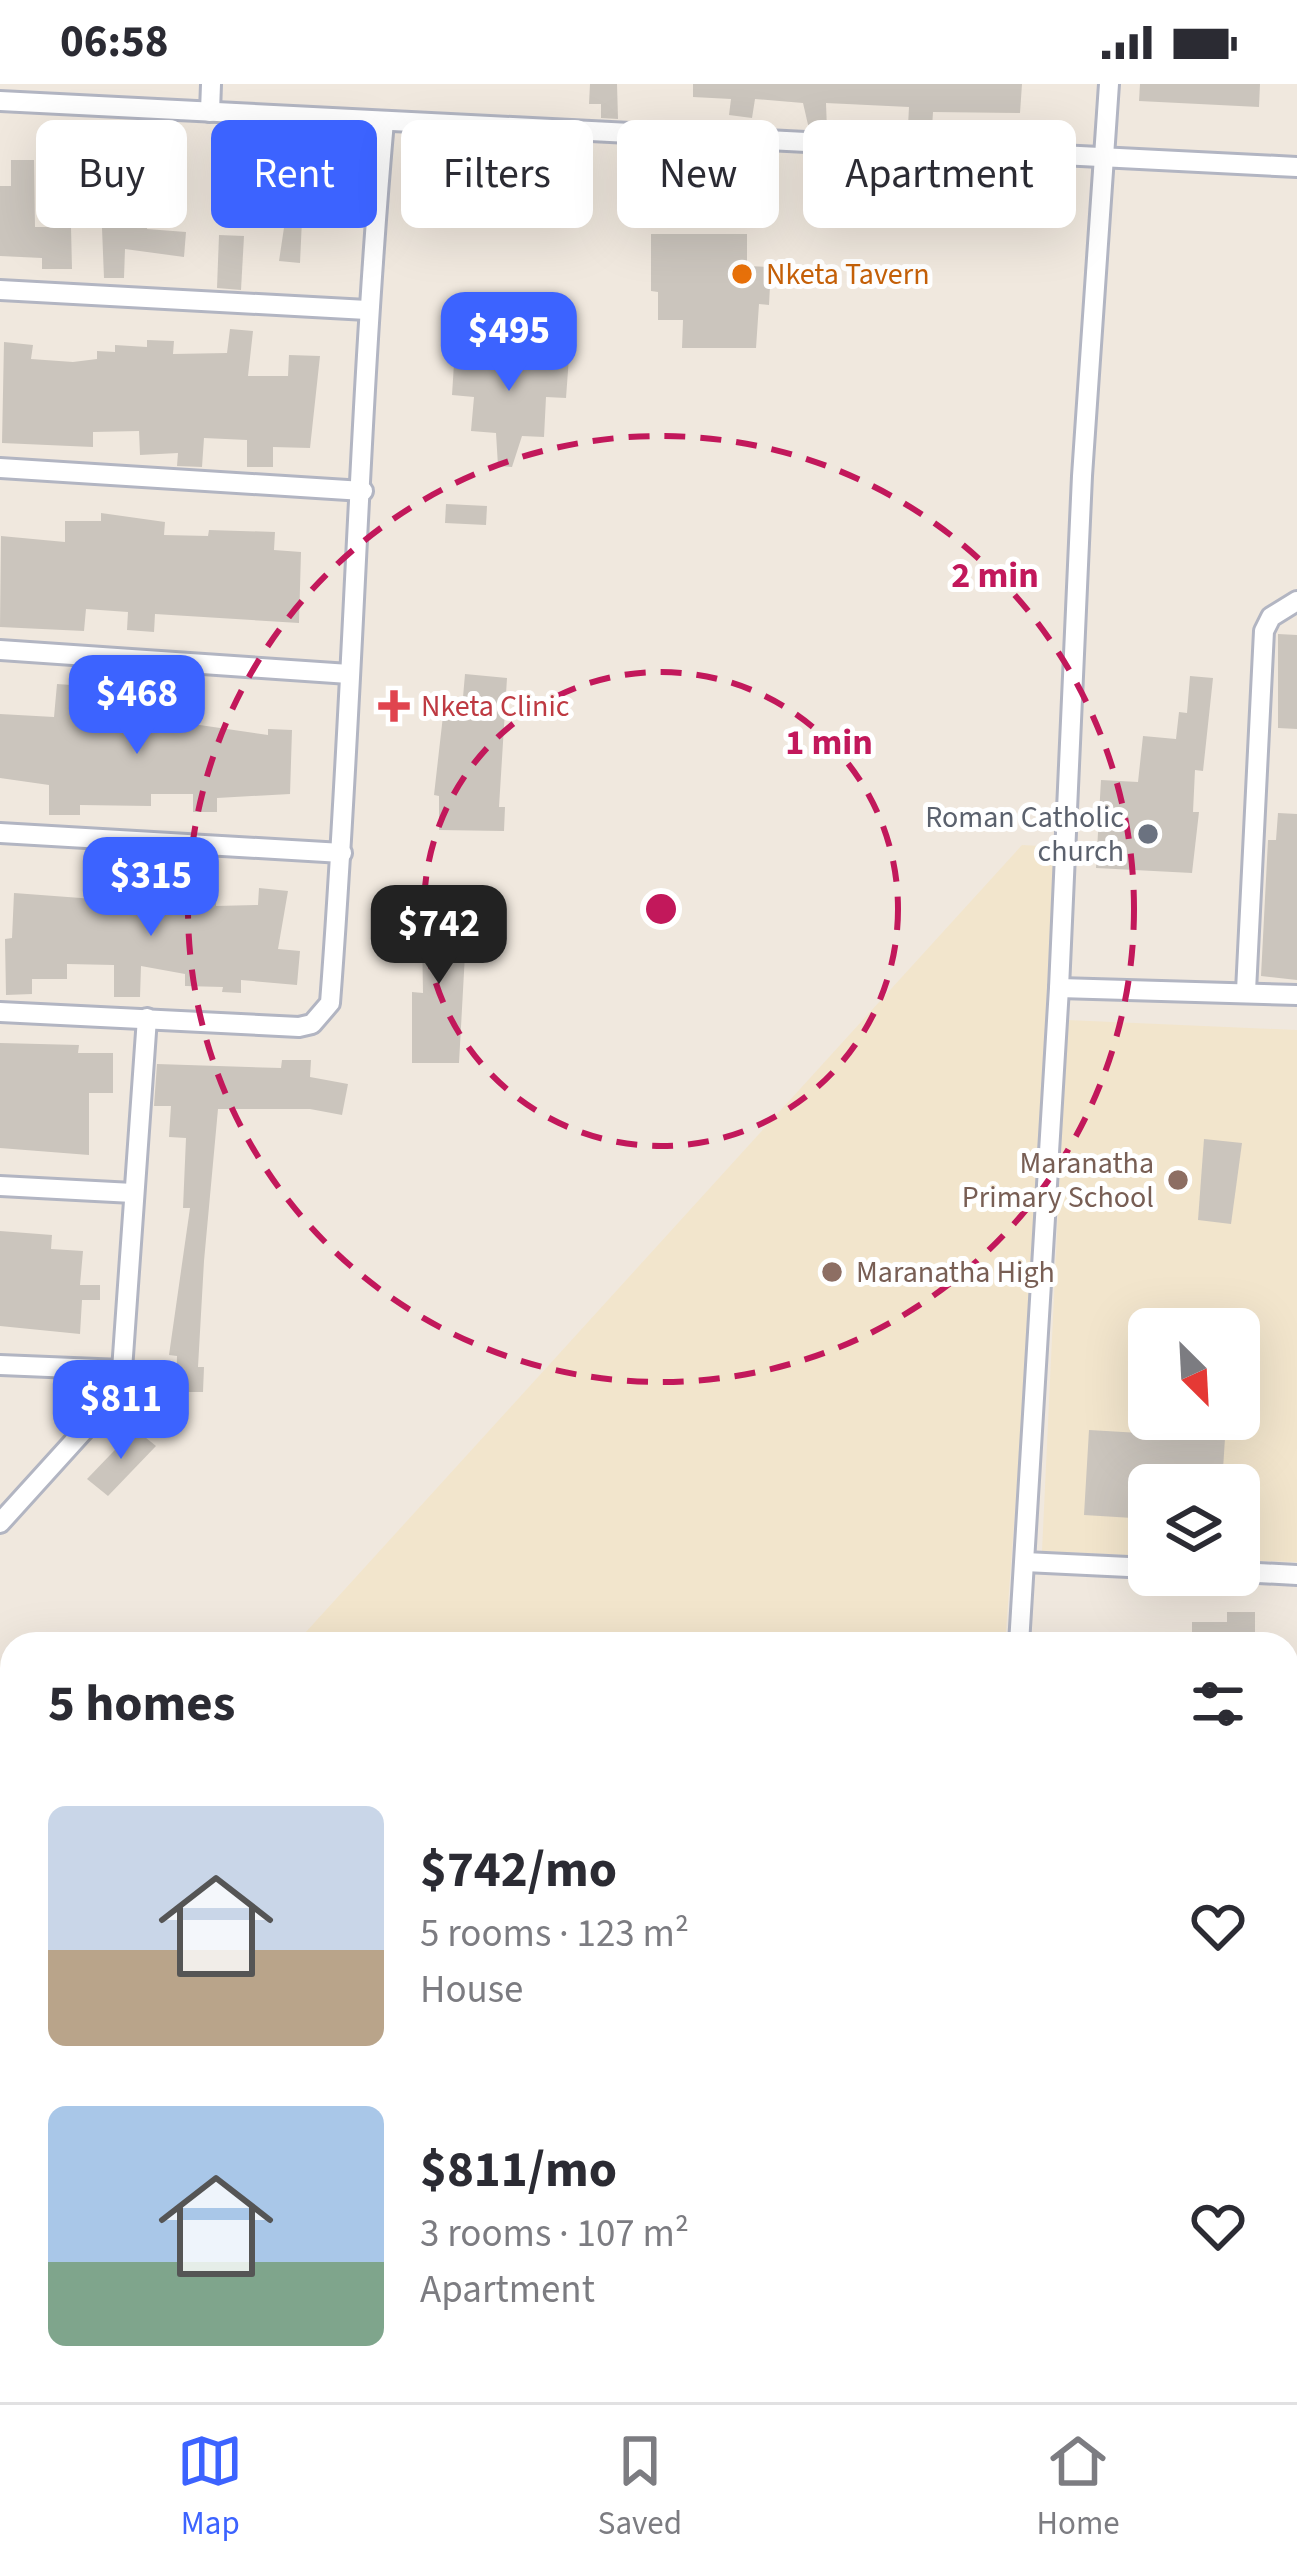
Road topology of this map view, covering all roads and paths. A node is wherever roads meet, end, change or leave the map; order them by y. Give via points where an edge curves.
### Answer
1 (211, 84) edge
2 (1109, 84) edge
3 (0, 101) edge
4 (210, 112) junction
5 (384, 121) junction
6 (1108, 161) junction
7 (1297, 167) edge
8 (0, 290) edge
9 (367, 310) junction
10 (0, 468) edge
11 (363, 491) junction
12 (1297, 601) edge
13 (0, 650) edge
14 (350, 674) junction
15 (0, 832) edge
16 (342, 853) junction
17 (1059, 988) junction
18 (1246, 991) junction
19 (1297, 995) edge
20 (0, 1012) edge
21 (147, 1018) junction
22 (0, 1186) edge
23 (133, 1193) junction
24 (0, 1365) edge
25 (122, 1370) junction
26 (0, 1523) edge
27 (1025, 1562) junction
28 (1128, 1567) edge
29 (1260, 1573) edge
30 (1297, 1575) edge
31 (1020, 1632) edge

1 - 4 street
2 - 6 street
3 - 4 street
4 - 5 street
5 - 6 street
5 - 9 street
6 - 7 street
6 - 17 street via 1082,476
8 - 9 street
9 - 11 street
10 - 11 street
11 - 14 street
12 - 18 street via 1264,631
13 - 14 street
14 - 16 street
15 - 16 street
16 - 21 street via 330,1003 312,1024
17 - 18 street
17 - 27 street
18 - 19 street
20 - 21 street
21 - 23 street
22 - 23 street
23 - 25 street
24 - 25 street
25 - 26 street via 96,1418
27 - 28 street
27 - 31 street
29 - 30 street

